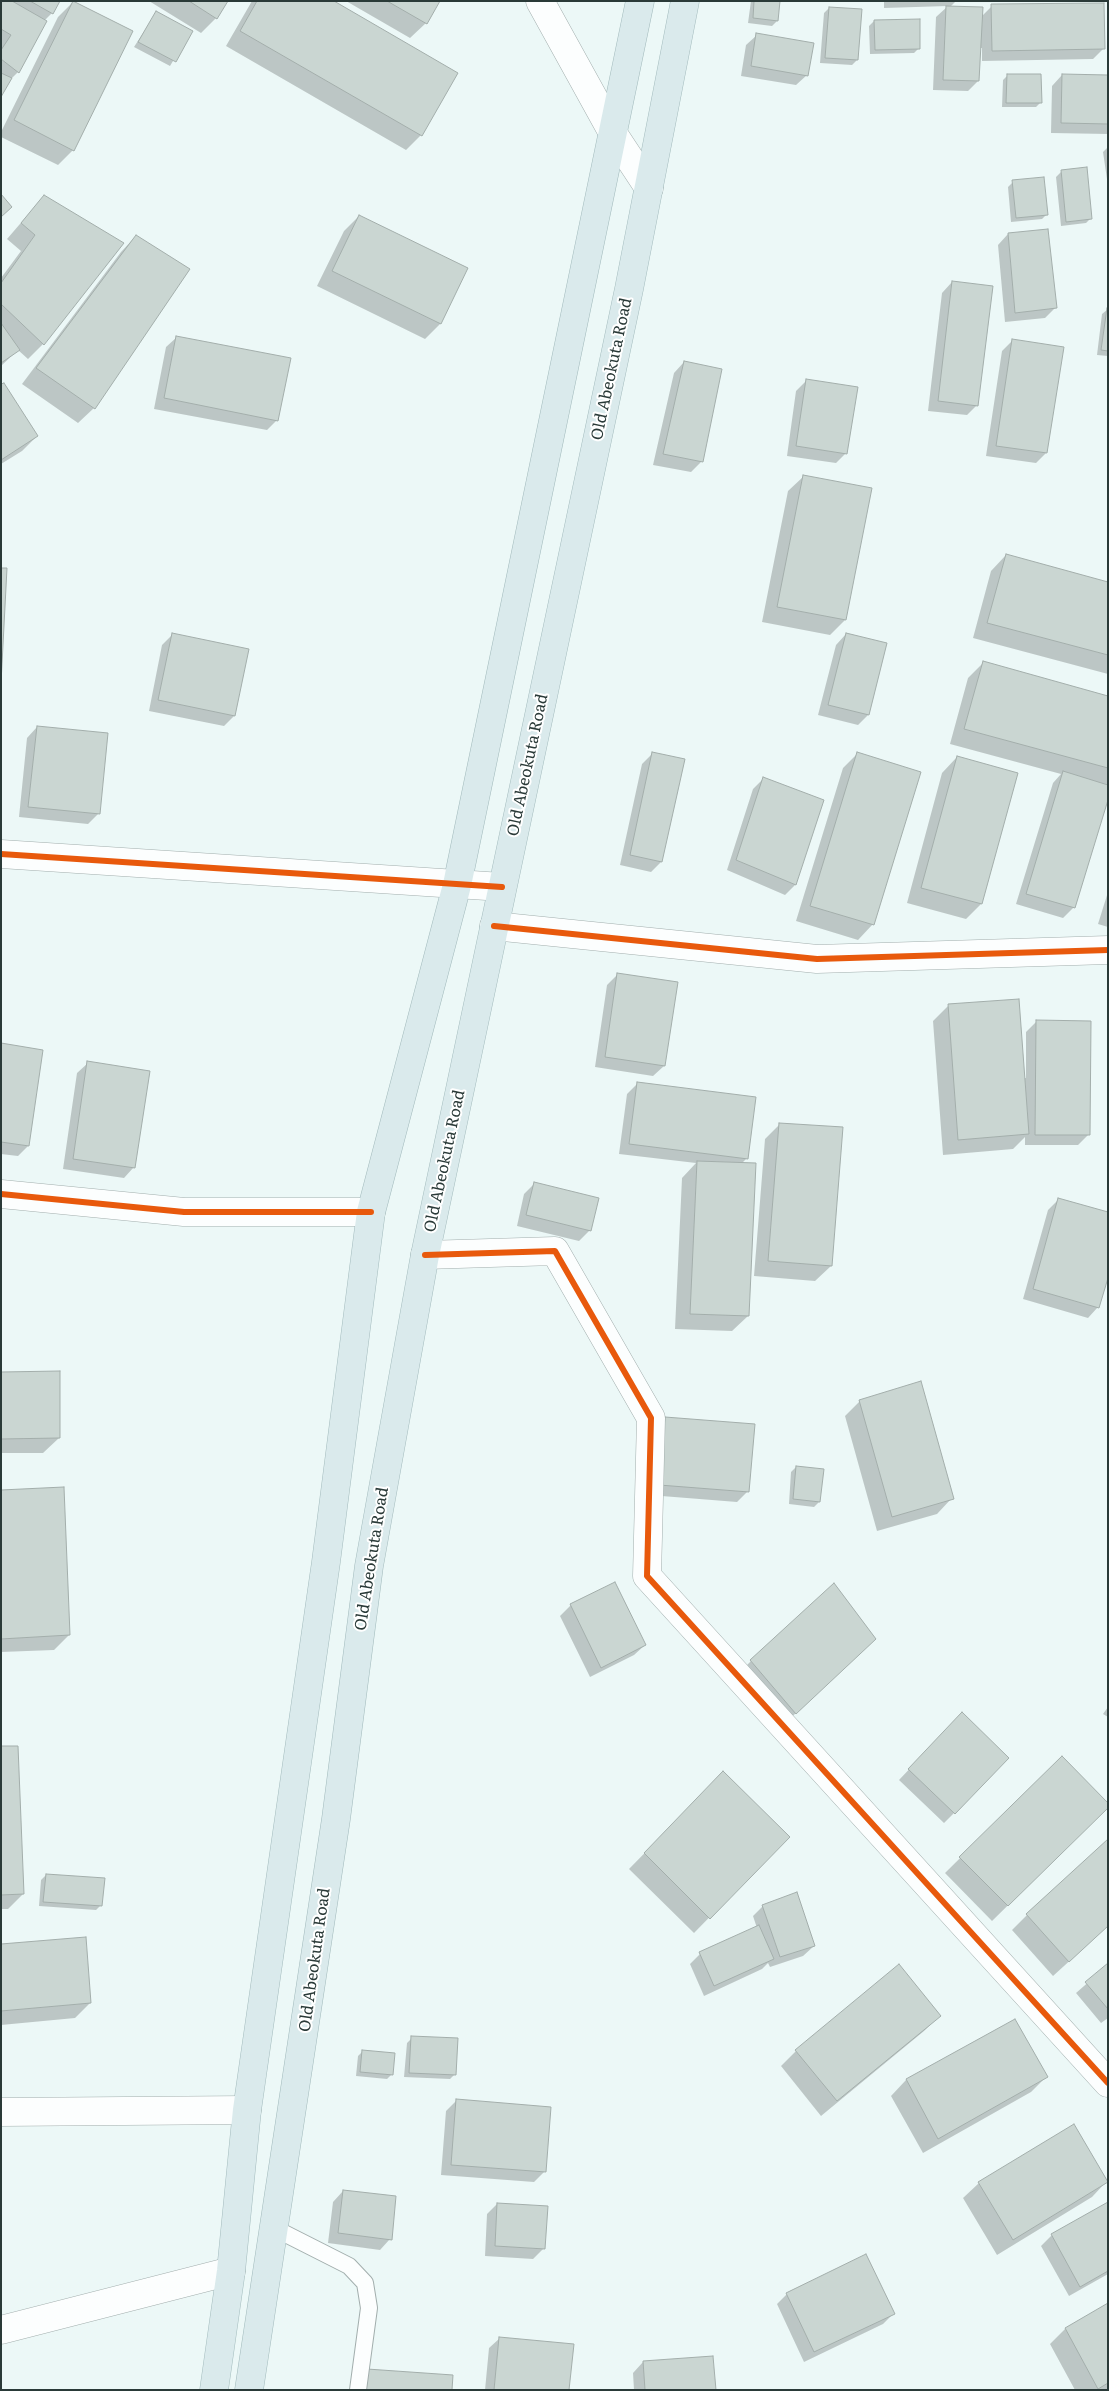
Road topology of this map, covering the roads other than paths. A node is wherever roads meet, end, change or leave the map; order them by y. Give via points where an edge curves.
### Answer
1 (640, 1) edge
2 (685, 1) edge
3 (545, 4) edge
4 (614, 135) junction
5 (649, 188) junction
6 (1, 854) edge
7 (457, 885) junction
8 (502, 887) junction
9 (494, 926) junction
10 (1108, 950) edge
11 (1, 1194) edge
12 (371, 1212) junction
13 (426, 1255) junction
14 (1108, 2083) edge
15 (247, 2110) junction
16 (1, 2112) edge
17 (272, 2227) junction
18 (231, 2271) junction
19 (1, 2330) edge
20 (214, 2390) edge
21 (249, 2390) edge
22 (358, 2390) edge

1 - 4 highway
2 - 5 highway, Old Abeokuta Road
3 - 4 street
4 - 5 street
4 - 7 highway
5 - 8 highway, Old Abeokuta Road
6 - 7 street
7 - 8 street
7 - 12 highway
8 - 9 highway, Old Abeokuta Road
9 - 10 street via 817,959
9 - 13 highway, Old Abeokuta Road
11 - 12 street via 184,1212
12 - 15 highway via 326,1562
13 - 14 street via 555,1251 650,1418 647,1576
13 - 17 highway, Old Abeokuta Road via 369,1566 336,1819
15 - 16 street
15 - 18 highway
17 - 21 highway, Old Abeokuta Road
17 - 22 lane via 349,2266 365,2283 369,2308
18 - 19 street
18 - 20 highway

